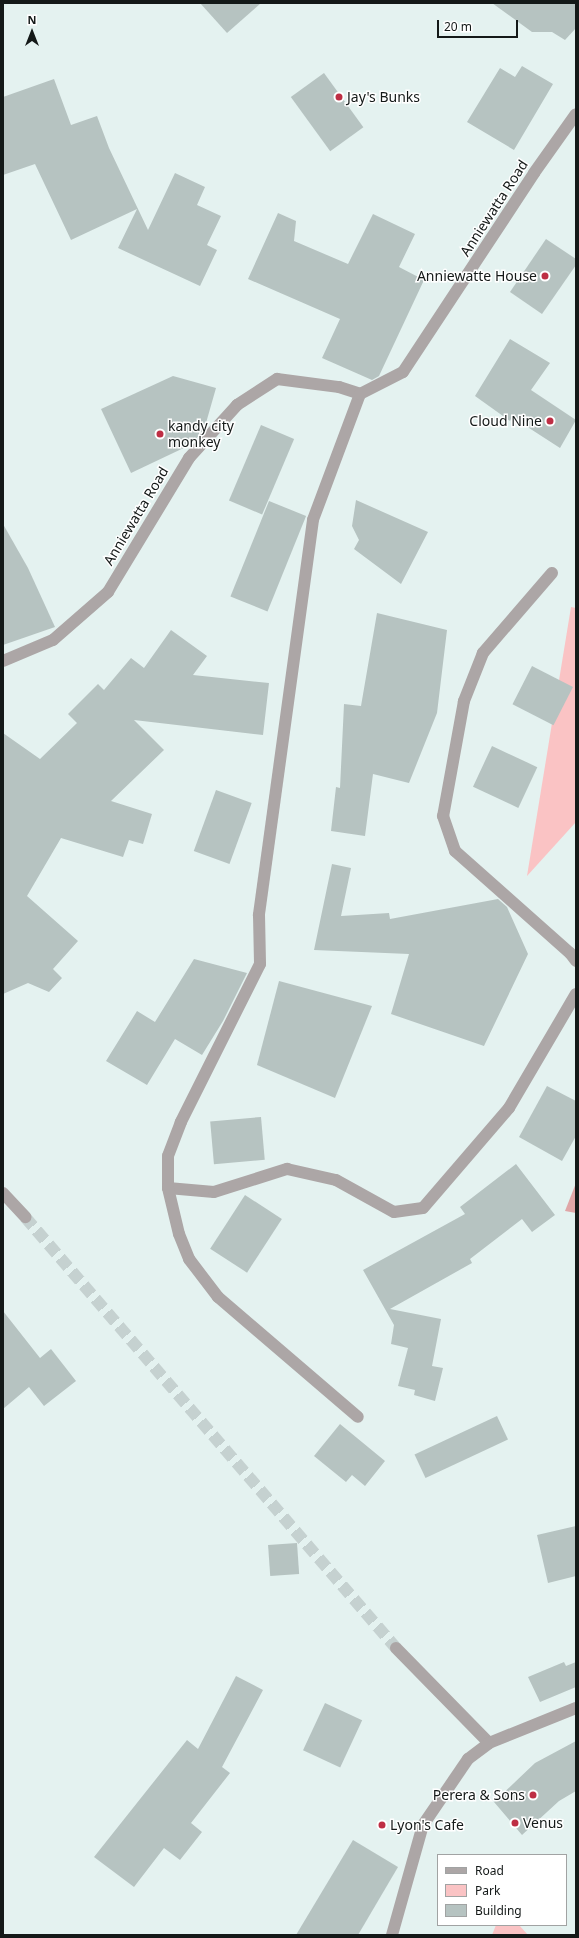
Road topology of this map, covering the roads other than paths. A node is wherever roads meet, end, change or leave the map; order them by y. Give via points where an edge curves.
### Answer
1 (576, 114) edge
2 (360, 394) junction
3 (552, 573) dead end
4 (3, 661) edge
5 (576, 961) edge
6 (576, 994) edge
7 (168, 1188) junction
8 (3, 1193) edge
9 (25, 1217) tunnel mouth
10 (358, 1416) dead end
11 (396, 1648) tunnel mouth
12 (576, 1708) edge
13 (489, 1743) junction
14 (392, 1935) edge

1 - 2 street, Anniewatta Road via 534,173 403,372
2 - 4 street, Anniewatta Road via 339,387 277,379 237,405 189,458 108,592 53,640
2 - 7 street via 313,520 259,914 260,964 181,1122 168,1156
3 - 5 street via 483,653 464,701 443,816 455,851
6 - 7 street via 509,1108 423,1208 394,1212 336,1180 287,1169 214,1192
7 - 10 street via 179,1234 190,1259 218,1297
8 - 9 street
11 - 13 street
12 - 13 street
13 - 14 street via 468,1759 423,1825

